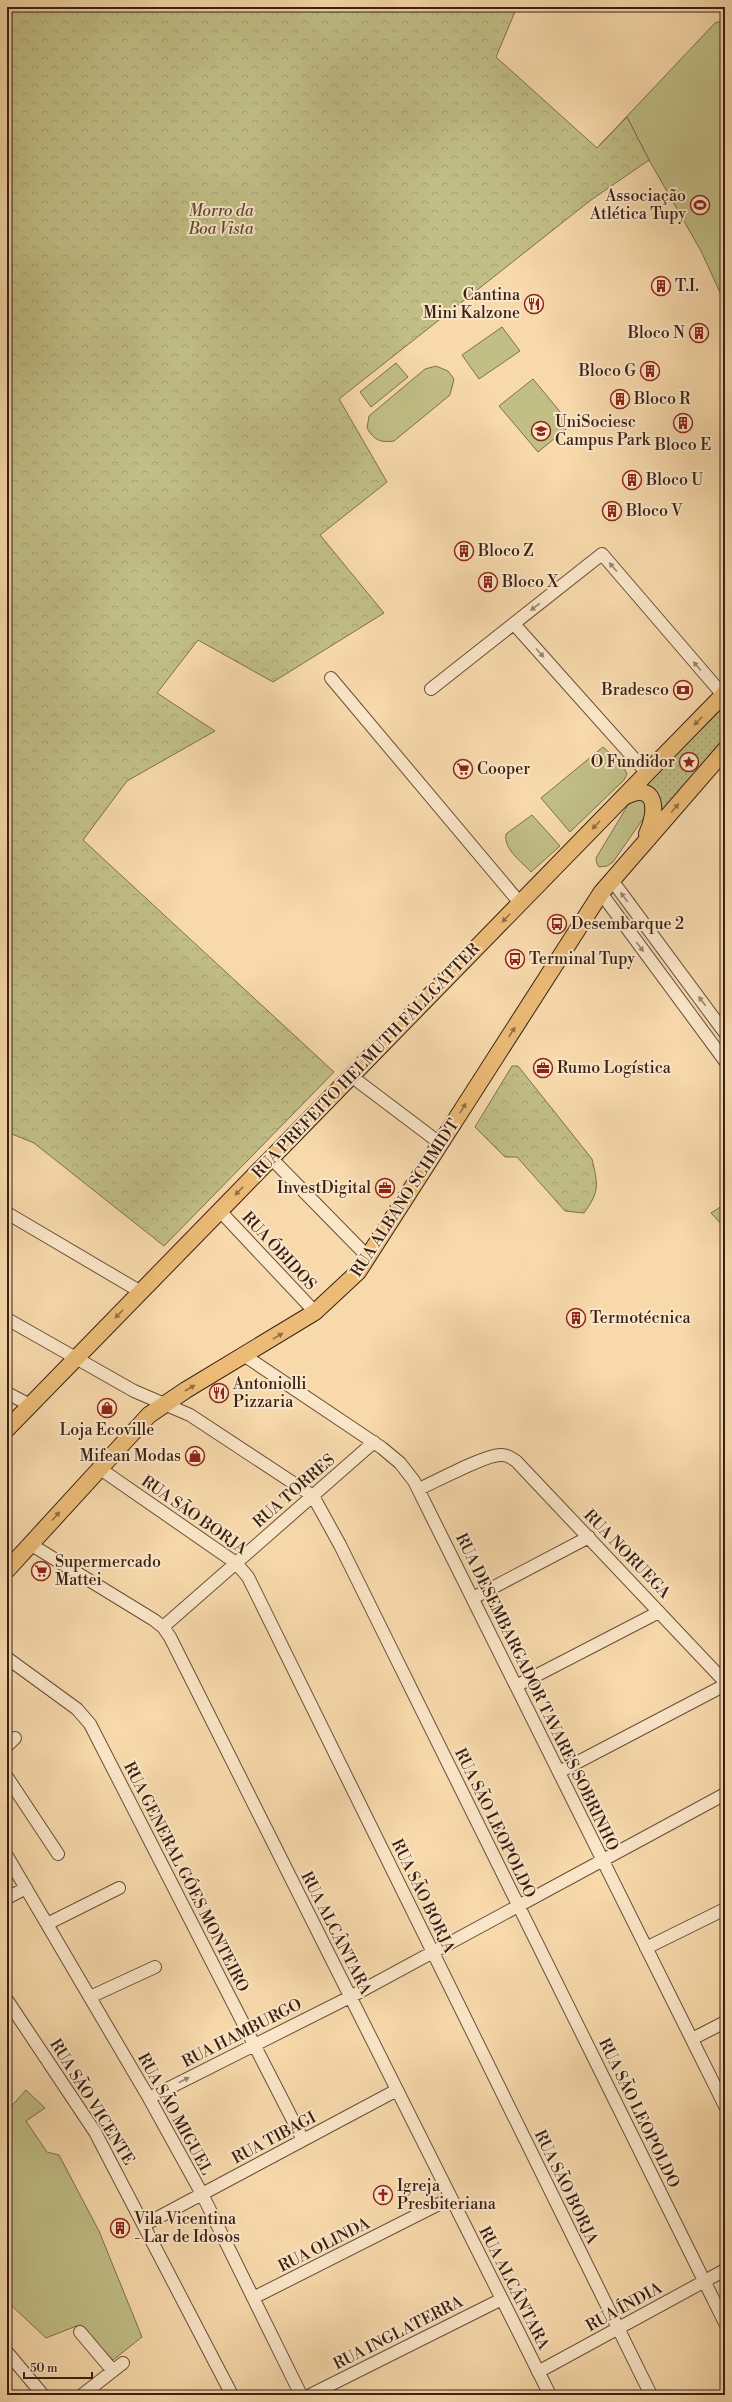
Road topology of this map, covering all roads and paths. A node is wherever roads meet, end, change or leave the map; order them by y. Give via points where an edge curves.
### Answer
1 (514, 624) junction
2 (331, 678) dead end
3 (431, 689) dead end
4 (724, 695) edge
5 (725, 750) edge
6 (647, 773) junction
7 (624, 797) junction
8 (640, 848) junction
9 (611, 879) junction
10 (600, 893) junction
11 (520, 903) junction
12 (725, 1033) edge
13 (725, 1060) edge
14 (351, 1076) junction
15 (440, 1144) junction
16 (271, 1158) junction
17 (220, 1211) junction
18 (7, 1213) edge
19 (369, 1258) junction
20 (141, 1292) junction
21 (315, 1312) junction
22 (7, 1319) edge
23 (245, 1356) junction
24 (76, 1359) junction
25 (7, 1393) edge
26 (164, 1404) junction
27 (30, 1405) junction
28 (7, 1429) edge
29 (374, 1442) junction
30 (99, 1468) junction
31 (419, 1490) junction
32 (313, 1496) junction
33 (589, 1538) junction
34 (30, 1544) junction
35 (236, 1563) junction
36 (7, 1570) edge
37 (473, 1598) junction
38 (659, 1612) junction
39 (163, 1627) junction
40 (7, 1658) edge
41 (725, 1684) edge
42 (516, 1686) junction
43 (559, 1772) junction
44 (7, 1777) edge
45 (725, 1794) edge
46 (58, 1854) dead end
47 (7, 1856) edge
48 (603, 1860) junction
49 (26, 1888) junction
50 (119, 1888) dead end
51 (7, 1898) edge
52 (518, 1906) junction
53 (725, 1908) edge
54 (47, 1924) junction
55 (646, 1948) junction
56 (433, 1952) junction
57 (155, 1967) dead end
58 (90, 1997) junction
59 (350, 1997) junction
60 (7, 2000) edge
61 (725, 2022) edge
62 (692, 2039) junction
63 (254, 2045) junction
64 (397, 2090) junction
65 (149, 2098) junction
66 (725, 2106) edge
67 (303, 2140) junction
68 (202, 2194) junction
69 (451, 2198) junction
70 (144, 2225) junction
71 (725, 2270) edge
72 (704, 2281) junction
73 (253, 2298) junction
74 (502, 2299) junction
75 (725, 2322) edge
76 (618, 2328) junction
77 (80, 2332) dead end
78 (7, 2352) edge
79 (538, 2372) junction
80 (43, 2395) edge
81 (82, 2395) edge
82 (232, 2395) edge
83 (301, 2395) edge
84 (310, 2395) edge
85 (550, 2395) edge
86 (651, 2395) edge

1 - 3 street
4 -> 1 street via 602,554
1 -> 6 street
2 - 11 street
4 -> 6 main road, RUA PREFEITO HELMUTH FALLGATTER
8 -> 5 main road, RUA ALBANO SCHMIDT
6 - 7 main road, RUA PREFEITO HELMUTH FALLGATTER
7 - 8 main road via 640,792 648,794 653,802 651,826
7 -> 11 main road, RUA PREFEITO HELMUTH FALLGATTER
8 - 9 main road, RUA ALBANO SCHMIDT
9 - 10 main road, RUA ALBANO SCHMIDT
12 -> 9 street
10 -> 13 street
15 -> 10 main road, RUA ALBANO SCHMIDT
11 -> 14 main road, RUA PREFEITO HELMUTH FALLGATTER
14 - 15 street
14 - 16 main road, RUA PREFEITO HELMUTH FALLGATTER
15 - 19 main road, RUA ALBANO SCHMIDT
16 -> 17 main road, RUA PREFEITO HELMUTH FALLGATTER
16 - 19 street
17 - 20 main road, RUA PREFEITO HELMUTH FALLGATTER
17 - 21 street, RUA ÓBIDOS
18 - 20 street
19 - 21 main road, RUA ALBANO SCHMIDT via 345,1286
20 -> 24 main road, RUA PREFEITO HELMUTH FALLGATTER
23 -> 21 main road, RUA ALBANO SCHMIDT
22 - 24 street, RUA SÃO LEOPOLDO
26 -> 23 main road, RUA ALBANO SCHMIDT
23 - 29 street, RUA DESEMBARGADOR TAVARES SOBRINHO
24 - 26 street, RUA SÃO LEOPOLDO via 134,1391
24 - 27 main road, RUA PREFEITO HELMUTH FALLGATTER
25 - 27 street
26 - 30 main road, RUA ALBANO SCHMIDT via 140,1424
26 - 32 street, RUA SÃO LEOPOLDO via 190,1415
27 - 28 main road, RUA PREFEITO HELMUTH FALLGATTER
29 - 31 street, RUA DESEMBARGADOR TAVARES SOBRINHO via 400,1463
29 - 32 street, RUA TORRES
34 -> 30 main road, RUA ALBANO SCHMIDT
30 - 35 street, RUA SÃO BORJA
31 - 33 street, RUA NORUEGA via 501,1454 516,1461
31 - 37 street, RUA DESEMBARGADOR TAVARES SOBRINHO
32 - 35 street, RUA TORRES
32 - 52 street, RUA SÃO LEOPOLDO via 340,1545
33 - 37 street
33 - 38 street, RUA NORUEGA
34 - 36 main road, RUA ALBANO SCHMIDT
34 - 39 street, RUA ALCÂNTARA
35 - 39 street, RUA TORRES
35 - 56 street, RUA SÃO BORJA via 248,1577
37 - 42 street, RUA DESEMBARGADOR TAVARES SOBRINHO
38 - 41 street, RUA NORUEGA
38 - 42 street
39 - 59 street, RUA ALCÂNTARA
40 - 63 street, RUA GENERAL GÓES MONTEIRO via 77,1709 90,1724
41 - 43 street
42 - 43 street, RUA DESEMBARGADOR TAVARES SOBRINHO
43 - 48 street, RUA DESEMBARGADOR TAVARES SOBRINHO
44 - 46 street
45 - 48 street, RUA HAMBURGO
47 - 49 street, RUA SÃO MIGUEL
48 - 52 street, RUA HAMBURGO
48 - 55 street, RUA DESEMBARGADOR TAVARES SOBRINHO
49 - 51 street
49 - 54 street, RUA SÃO MIGUEL
50 - 54 street
52 - 56 street, RUA HAMBURGO
52 - 72 street, RUA SÃO LEOPOLDO
53 - 55 street
54 - 58 street, RUA SÃO MIGUEL
55 - 62 street, RUA DESEMBARGADOR TAVARES SOBRINHO
56 - 59 street, RUA HAMBURGO
56 - 76 street, RUA SÃO BORJA
57 - 58 street
58 - 65 street, RUA SÃO MIGUEL
59 - 63 street, RUA HAMBURGO
59 - 64 street, RUA ALCÂNTARA
60 - 70 street, RUA SÃO VICENTE via 95,2132
61 - 62 street
62 - 66 street, RUA DESEMBARGADOR TAVARES SOBRINHO
65 -> 63 street, RUA HAMBURGO
63 - 67 street, RUA GENERAL GÓES MONTEIRO
64 - 67 street, RUA TIBAGI
64 - 69 street, RUA ALCÂNTARA
65 - 68 street, RUA SÃO MIGUEL
67 - 68 street, RUA TIBAGI
68 - 70 street, RUA TIBAGI
68 - 73 street, RUA SÃO MIGUEL
69 - 73 street, RUA OLINDA
69 - 74 street, RUA ALCÂNTARA
70 - 82 street, RUA SÃO VICENTE
71 - 72 street, RUA ÍNDIA
72 - 75 street, RUA SÃO LEOPOLDO
72 - 76 street, RUA ÍNDIA
73 - 83 street, RUA SÃO MIGUEL
74 - 79 street, RUA ALCÂNTARA
74 - 84 street, RUA INGLATERRA
76 - 79 street, RUA ÍNDIA
76 - 86 street, RUA SÃO BORJA
77 - 81 street via 118,2367
78 - 80 street
79 - 85 street, RUA ALCÂNTARA

